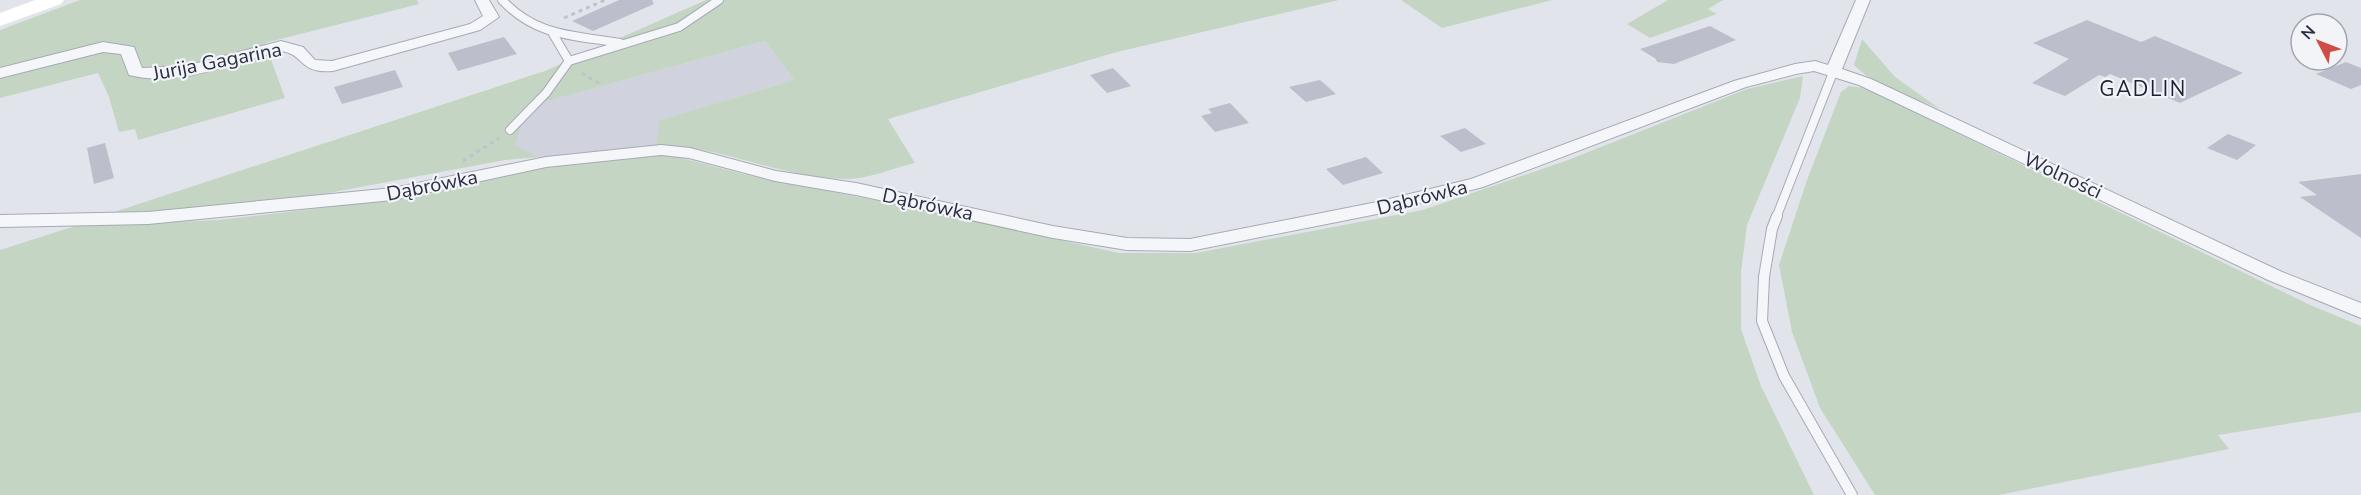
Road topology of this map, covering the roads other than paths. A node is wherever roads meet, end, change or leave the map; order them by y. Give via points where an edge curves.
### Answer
1 (54, 0) edge
2 (482, 0) edge
3 (502, 0) edge
4 (719, 0) edge
5 (1863, 0) edge
6 (0, 20) edge
7 (553, 34) junction
8 (622, 44) junction
9 (570, 61) junction
10 (1834, 70) junction
11 (0, 73) edge
12 (510, 130) road end
13 (0, 221) edge
14 (2361, 311) edge
15 (1852, 495) edge

1 - 6 street
2 - 11 street, Jurija Gagarina via 491,16 475,27 333,66 309,63 295,47 281,46 173,72 144,75 135,72 128,50 103,47
3 - 7 lane via 526,22
4 - 8 lane via 680,27
5 - 10 street
7 - 8 lane
7 - 9 lane
8 - 9 lane
9 - 12 lane
10 - 13 street, Dąbrówka via 1805,67 1740,84 1477,183 1377,208 1190,245 1127,244 1053,232 671,151 546,162 393,194 148,218
10 - 14 street, Wolności via 2276,276
10 - 15 lane via 1772,229 1762,321 1784,376

